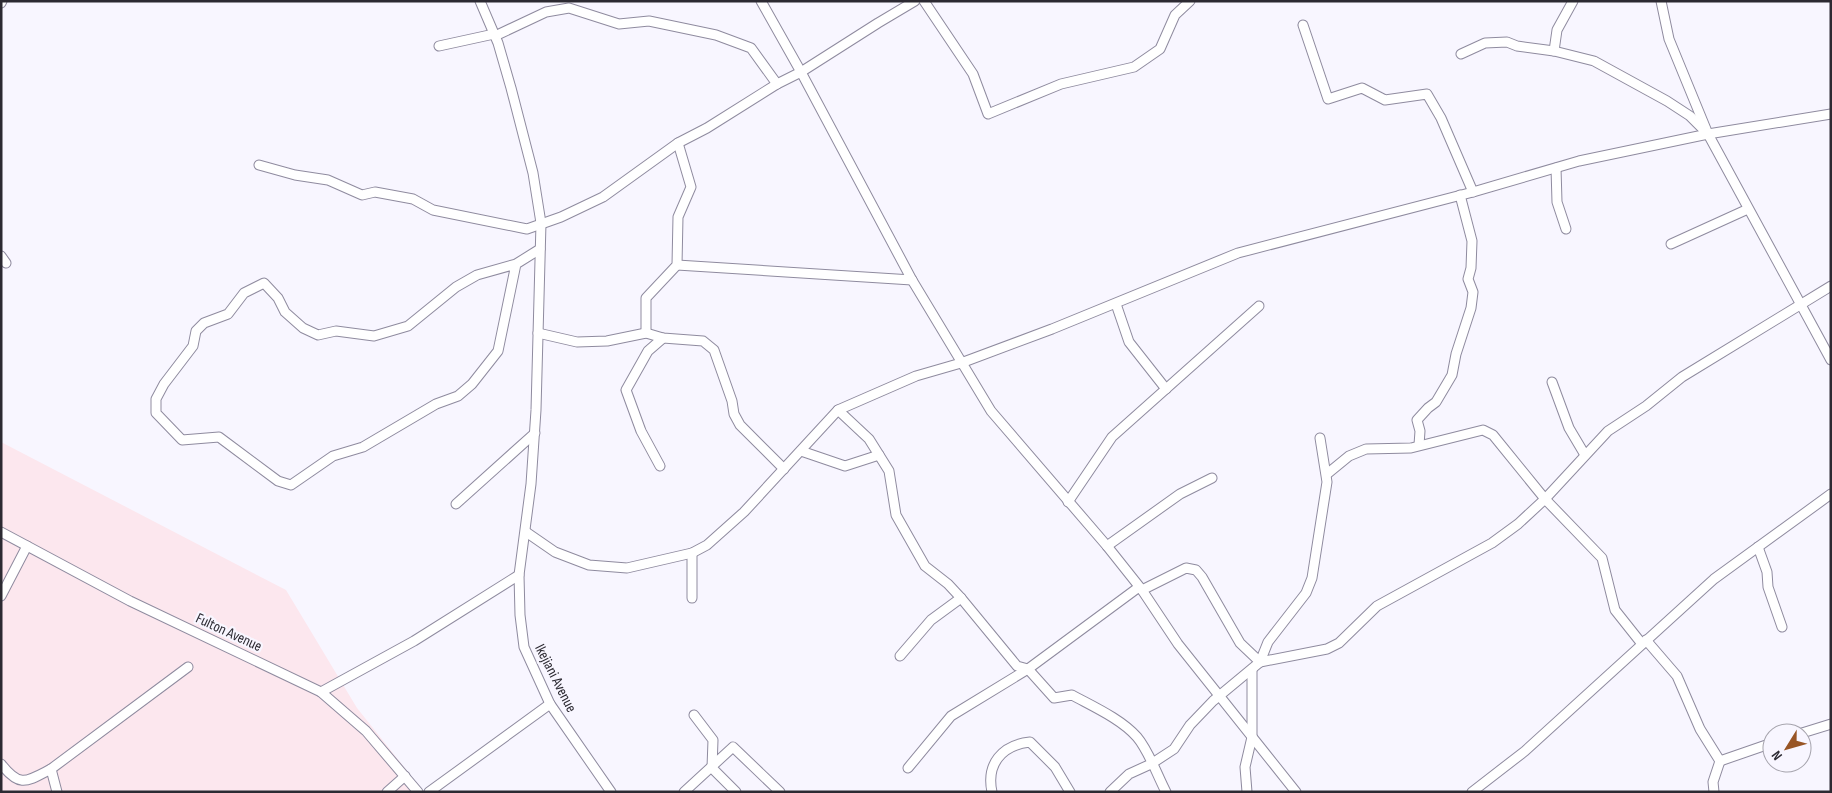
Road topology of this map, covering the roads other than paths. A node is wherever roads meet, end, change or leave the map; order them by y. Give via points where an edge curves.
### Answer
1 (480, 1) edge
2 (761, 1) edge
3 (915, 1) edge
4 (924, 1) edge
5 (1190, 1) edge
6 (1573, 1) edge
7 (1661, 1) edge
8 (1303, 25) dead end
9 (495, 36) junction
10 (439, 46) dead end
11 (1554, 50) junction
12 (1461, 54) dead end
13 (802, 72) junction
14 (777, 84) junction
15 (1831, 114) edge
16 (1708, 134) junction
17 (678, 143) junction
18 (259, 165) dead end
19 (1556, 168) junction
20 (1473, 192) junction
21 (1460, 195) junction
22 (1748, 209) junction
23 (541, 223) junction
24 (1566, 228) dead end
25 (1671, 244) dead end
26 (540, 250) junction
27 (516, 264) junction
28 (677, 265) junction
29 (912, 280) junction
30 (1831, 286) edge
31 (1116, 304) junction
32 (1259, 306) dead end
33 (1801, 306) junction
34 (646, 333) junction
35 (538, 334) junction
36 (663, 338) junction
37 (1831, 360) edge
38 (960, 363) junction
39 (1552, 382) dead end
40 (1166, 389) junction
41 (838, 410) junction
42 (534, 433) junction
43 (1320, 438) dead end
44 (1418, 446) junction
45 (801, 451) junction
46 (879, 455) junction
47 (1585, 455) junction
48 (660, 466) dead end
49 (784, 469) junction
50 (1327, 474) junction
51 (1212, 478) dead end
52 (1831, 494) edge
53 (1546, 499) junction
54 (1068, 502) junction
55 (456, 504) dead end
56 (1, 532) edge
57 (526, 532) junction
58 (27, 546) junction
59 (1107, 546) junction
60 (1758, 547) junction
61 (692, 553) junction
62 (520, 575) junction
63 (1141, 589) junction
64 (1, 596) edge
65 (692, 598) dead end
66 (961, 598) junction
67 (1782, 627) dead end
68 (1644, 642) junction
69 (900, 656) dead end
70 (1260, 662) junction
71 (188, 667) dead end
72 (1028, 670) junction
73 (1252, 670) junction
74 (322, 692) junction
75 (1220, 696) junction
76 (550, 704) junction
77 (694, 715) dead end
78 (1831, 724) edge
79 (1812, 730) edge
80 (1252, 737) junction
81 (1762, 747) edge
82 (1720, 761) junction
83 (1, 764) edge
84 (1151, 764) junction
85 (712, 768) junction
86 (908, 768) dead end
87 (51, 770) junction
88 (405, 776) junction
89 (1712, 790) edge
90 (57, 792) edge
91 (387, 792) edge
92 (418, 792) edge
93 (429, 792) edge
94 (611, 792) edge
95 (684, 792) edge
96 (736, 792) edge
97 (780, 792) edge
98 (992, 792) edge
99 (1070, 792) edge
100 (1110, 792) edge
101 (1166, 792) edge
102 (1246, 792) edge
103 (1296, 792) edge
104 (1472, 792) edge

1 - 9 street, Ikejiani Avenue
2 - 13 street
3 - 13 street
4 - 5 street via 972,74 988,114 1061,84 1134,67 1160,49 1174,15
6 - 11 street via 1557,30
7 - 16 street via 1669,39
8 - 20 street via 1328,100 1362,88 1385,100 1427,94
9 - 10 street
9 - 14 street via 546,12 569,8 619,24 649,21 716,35 751,48
9 - 23 street, Ikejiani Avenue via 525,139
11 - 12 street via 1507,42 1485,43
11 - 16 street via 1594,61 1690,116
13 - 14 street
13 - 29 street
14 - 17 street
15 - 16 street
16 - 19 street
16 - 22 street
17 - 23 street via 604,197
17 - 28 street via 691,187 678,217
18 - 23 street via 328,180 362,196 375,192 414,199 432,210 527,228
19 - 20 street
19 - 24 street via 1557,202
20 - 21 street
21 - 31 street via 1238,253
21 - 44 street via 1472,240 1468,279 1473,292 1471,308 1452,375 1436,402 1417,420 1420,431
22 - 25 street
22 - 33 street
23 - 26 street, Ikejiani Avenue
26 - 27 street
26 - 35 street, Ikejiani Avenue
27 - 27 street via 498,352 472,384 458,396 436,404 363,447 333,456 291,485 278,481 219,437 182,440 156,414 156,399 193,346 196,332 204,323 228,314 244,293 264,282 285,312 303,328 318,335 336,331 374,336 408,326 456,287 477,275
28 - 29 street
28 - 34 street via 646,298
29 - 38 street
30 - 33 street
31 - 38 street
31 - 40 street via 1129,342
32 - 40 street
33 - 37 street
33 - 47 street via 1682,377 1608,431
34 - 35 street via 607,342 577,342
34 - 36 street
35 - 42 street, Ikejiani Avenue
36 - 48 street via 648,351 626,390 641,431
36 - 49 street via 703,341 714,350 737,419
38 - 41 street via 916,376
38 - 54 street via 991,411
39 - 47 street via 1569,428
40 - 54 street via 1112,437
41 - 45 street
41 - 46 street via 869,439
42 - 55 street
42 - 57 street, Ikejiani Avenue
43 - 50 street
44 - 50 street via 1366,449 1349,456
44 - 53 street via 1483,430 1493,435
45 - 46 street via 846,466
45 - 49 street
46 - 66 street via 889,471 896,515 925,566
47 - 53 street
49 - 61 street via 744,512
50 - 70 street via 1312,578 1306,593 1268,642
51 - 59 street via 1180,494
52 - 60 street
53 - 68 street via 1602,558 1615,610
53 - 70 street via 1492,543 1377,606 1333,646 1323,651
54 - 59 street
56 - 58 street, Fulton Avenue
57 - 61 street via 554,552 588,565 627,568
57 - 62 street, Ikejiani Avenue
58 - 64 street
58 - 74 street, Fulton Avenue via 130,601
59 - 63 street
60 - 67 street
60 - 68 street via 1714,578
61 - 65 street
62 - 74 street via 414,641
62 - 76 street, Ikejiani Avenue via 524,647
63 - 70 street via 1186,568 1196,570 1240,643
63 - 72 street
63 - 75 street via 1178,644
66 - 69 street via 931,620
66 - 72 street via 1016,666
68 - 82 street via 1676,676 1700,730
68 - 104 street via 1525,751
70 - 73 street
71 - 87 street
72 - 84 street via 1054,698 1072,695 1114,719 1137,737
72 - 86 street via 951,716
73 - 75 street
73 - 80 street
74 - 88 street, Fulton Avenue via 366,731
75 - 80 street
75 - 84 street via 1190,725 1174,749
76 - 93 street
76 - 94 street, Ikejiani Avenue
77 - 85 street via 714,742
78 - 79 street
80 - 102 street via 1245,766
80 - 103 street
81 - 82 street
82 - 89 street
83 - 87 street via 12,778 22,782
84 - 100 street via 1129,774
84 - 101 street
85 - 95 street
85 - 96 street
85 - 97 street via 733,747
87 - 90 street
88 - 91 street
88 - 92 street, Fulton Avenue
98 - 99 street via 990,778 997,758 1005,750 1030,742 1055,767

